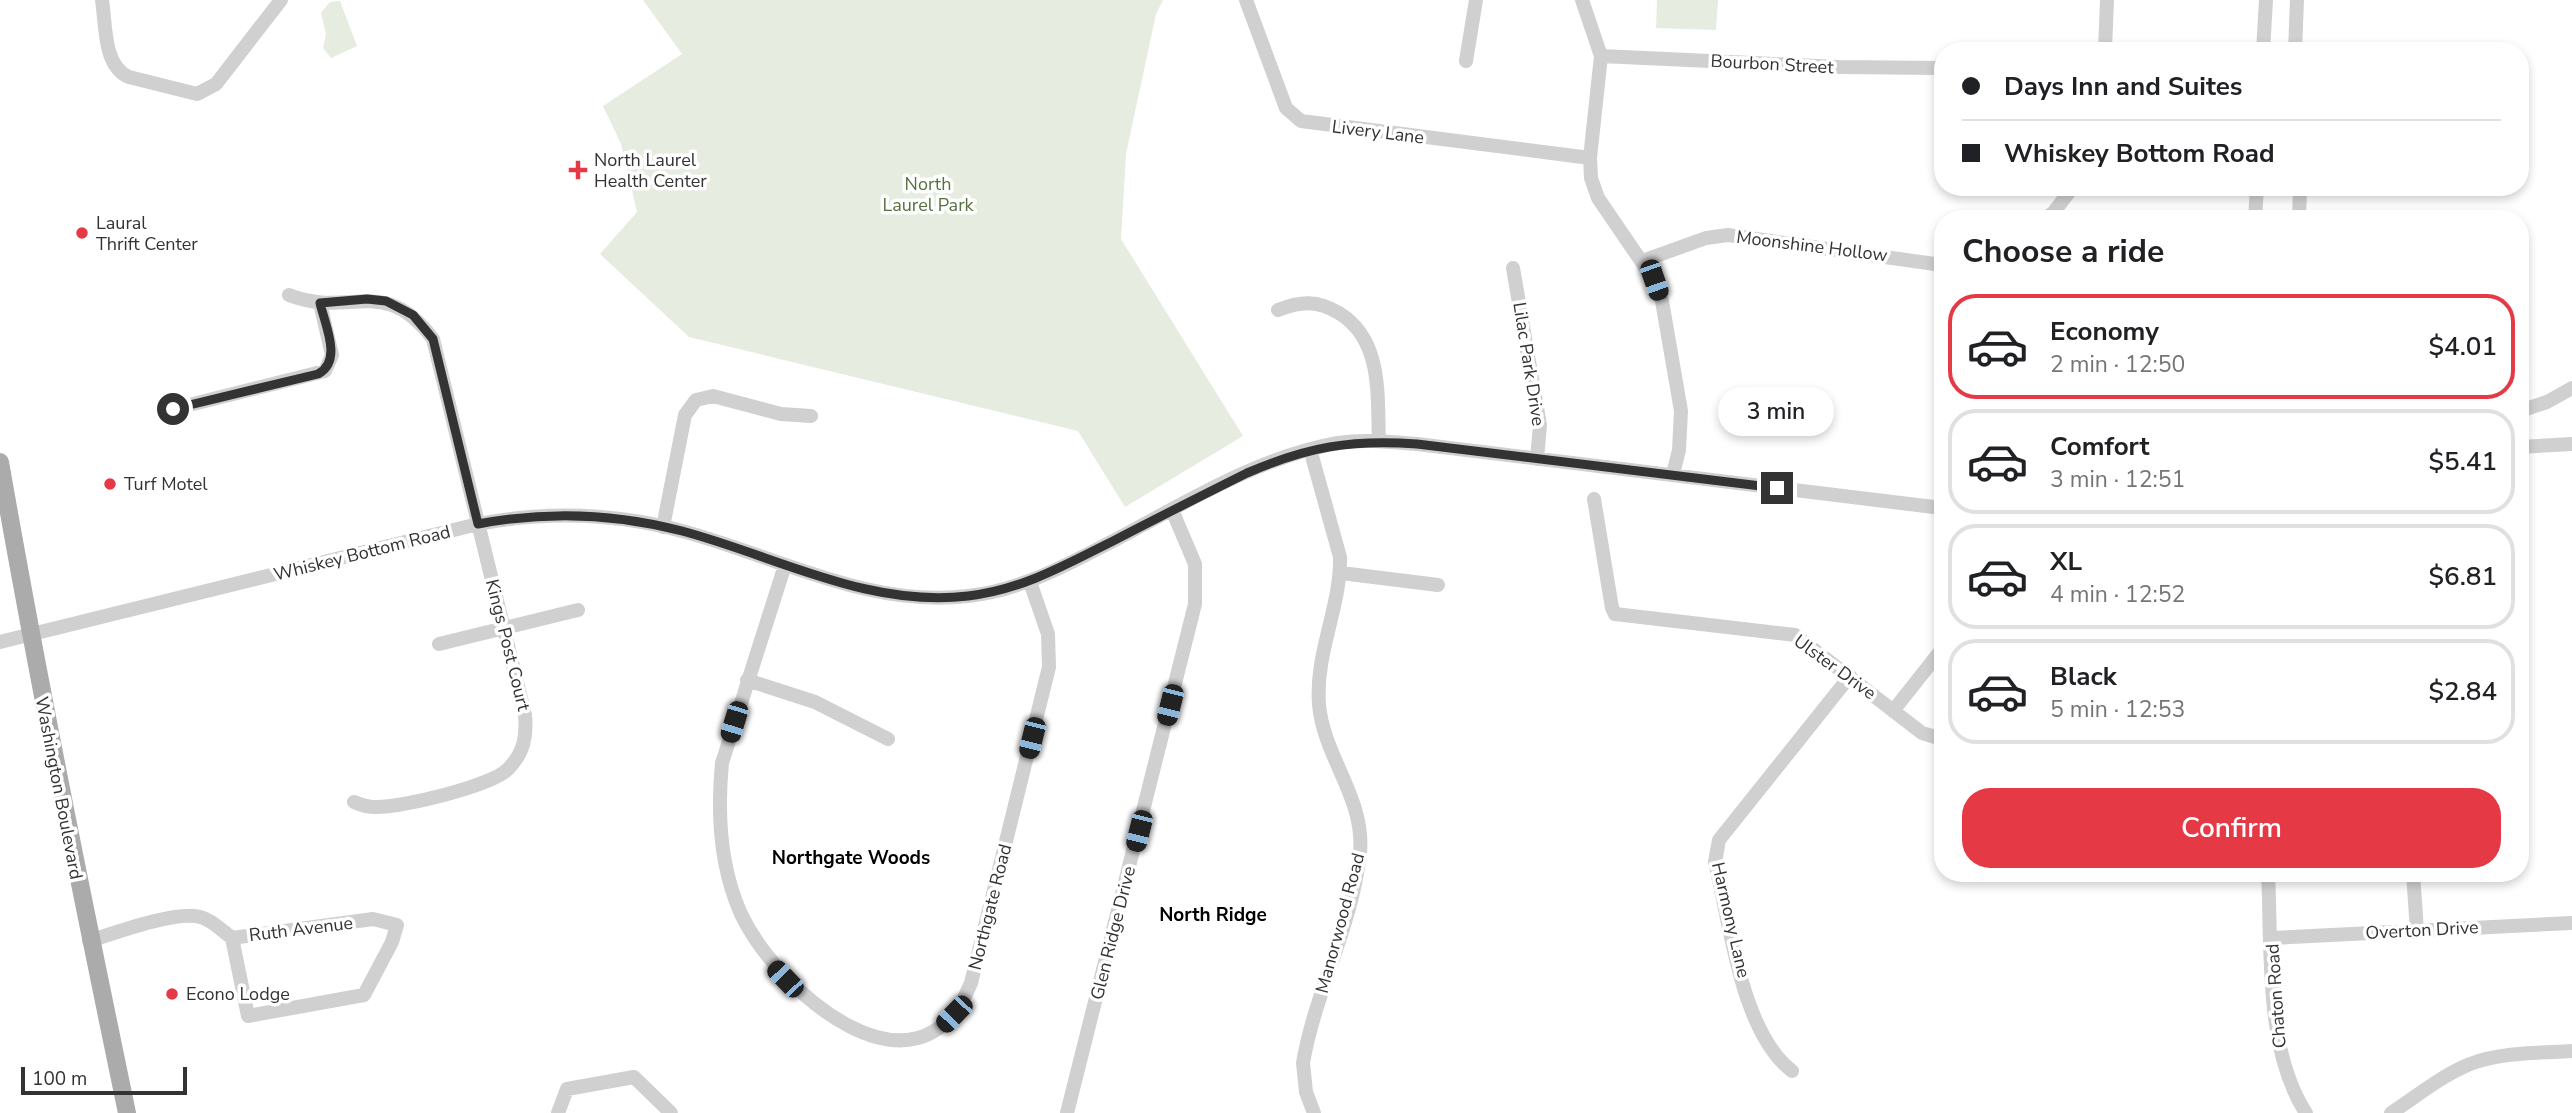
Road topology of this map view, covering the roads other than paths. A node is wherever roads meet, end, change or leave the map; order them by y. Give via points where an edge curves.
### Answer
1 (102, 0) edge
2 (1246, 0) edge
3 (1476, 0) edge
4 (1582, 0) edge
5 (2107, 0) edge
6 (2266, 0) edge
7 (2297, 0) edge
8 (279, 1) edge
9 (2105, 42) edge
10 (2264, 42) edge
11 (2295, 42) edge
12 (1601, 56) junction
13 (1466, 61) dead end
14 (1934, 68) edge
15 (1590, 158) junction
16 (2066, 196) edge
17 (2055, 210) edge
18 (1642, 261) junction
19 (1934, 264) edge
20 (1513, 268) dead end
21 (289, 295) dead end
22 (320, 303) junction
23 (1278, 310) dead end
24 (2572, 387) edge
25 (2529, 408) edge
26 (173, 409) dead end
27 (811, 416) dead end
28 (1379, 441) junction
29 (2572, 444) edge
30 (2529, 446) edge
31 (1310, 449) junction
32 (1537, 459) junction
33 (0, 462) edge
34 (1673, 474) junction
35 (1594, 499) dead end
36 (1934, 507) edge
37 (1172, 510) junction
38 (478, 524) junction
39 (663, 527) junction
40 (785, 565) junction
41 (1340, 573) junction
42 (1030, 582) junction
43 (1438, 584) dead end
44 (578, 610) dead end
45 (503, 629) junction
46 (30, 636) junction
47 (0, 642) edge
48 (439, 644) dead end
49 (1934, 659) edge
50 (1850, 676) junction
51 (747, 680) junction
52 (1893, 711) junction
53 (1934, 737) edge
54 (888, 740) dead end
55 (354, 802) dead end
56 (2269, 882) edge
57 (2414, 882) edge
58 (2572, 923) edge
59 (2417, 930) junction
60 (232, 938) junction
61 (2272, 938) junction
62 (89, 941) junction
63 (2572, 1051) edge
64 (1792, 1071) dead end
65 (127, 1113) edge
66 (558, 1113) edge
67 (671, 1113) edge
68 (1067, 1113) edge
69 (1314, 1113) edge
70 (2306, 1113) edge
71 (2391, 1113) edge

1 - 8 street via 110,56 120,72 187,93 207,90
2 - 15 street, Livery Lane via 1286,108 1301,121
3 - 13 street
4 - 12 street
5 - 9 street
6 - 10 street
7 - 11 street
12 - 14 street, Bourbon Street
12 - 15 street
15 - 18 street via 1598,198
16 - 17 street
18 - 19 street, Moonshine Hollow via 1728,235
18 - 34 street via 1662,301 1681,411
20 - 32 street, Lilac Park Drive via 1540,425
21 - 22 street, Kings Post Court
22 - 26 street via 332,355 325,371
22 - 38 street, Kings Post Court via 386,301 413,315 433,339
23 - 28 street via 1306,302 1320,304 1349,319 1362,332 1375,367
24 - 25 street
27 - 39 street via 781,414 713,396 696,400 685,415
28 - 31 street, Whiskey Bottom Road
28 - 32 street, Whiskey Bottom Road
29 - 30 street
31 - 37 street, Whiskey Bottom Road via 1247,473
31 - 41 street, Manorwood Road via 1337,542
32 - 34 street, Whiskey Bottom Road
33 - 46 main road, Washington Boulevard
34 - 36 street, Whiskey Bottom Road
35 - 50 street, Ulster Drive via 1615,614 1795,635
37 - 42 street, Whiskey Bottom Road
37 - 68 street, Glen Ridge Drive via 1195,564 1195,604
38 - 39 street, Whiskey Bottom Road via 514,517 582,515
38 - 45 street, Kings Post Court
38 - 46 street, Whiskey Bottom Road
39 - 40 street, Whiskey Bottom Road
40 - 42 street, Whiskey Bottom Road via 896,595 967,596
40 - 51 street, Northgate Road
41 - 43 street
41 - 69 street, Manorwood Road via 1321,653 1319,700 1329,747 1356,812 1360,852 1303,1063
42 - 51 street, Northgate Road via 1048,634 1049,667 1042,702 971,983 944,1025 915,1041 878,1042 819,1010 774,968 740,912 722,850 719,791 722,763
44 - 45 street
45 - 48 street
45 - 55 street, Kings Post Court via 527,729 524,745 507,771 481,785 390,806
46 - 47 street, Whiskey Bottom Road
46 - 62 main road, Washington Boulevard
49 - 52 street
50 - 52 street, Ulster Drive
50 - 64 street, Harmony Lane via 1719,840 1716,850 1752,1010 1768,1047
51 - 54 street via 816,702
52 - 53 street, Ulster Drive
56 - 61 street, Chaton Road
57 - 59 street
58 - 59 street, Overton Drive
59 - 61 street, Overton Drive
60 - 60 street, Ruth Avenue via 373,919 397,925 364,995 248,1016
60 - 62 street, Ruth Avenue via 195,916
61 - 70 street, Chaton Road via 2277,1041 2287,1077
62 - 65 main road, Washington Boulevard
63 - 71 street via 2517,1054 2472,1063
66 - 67 street via 567,1089 634,1077

